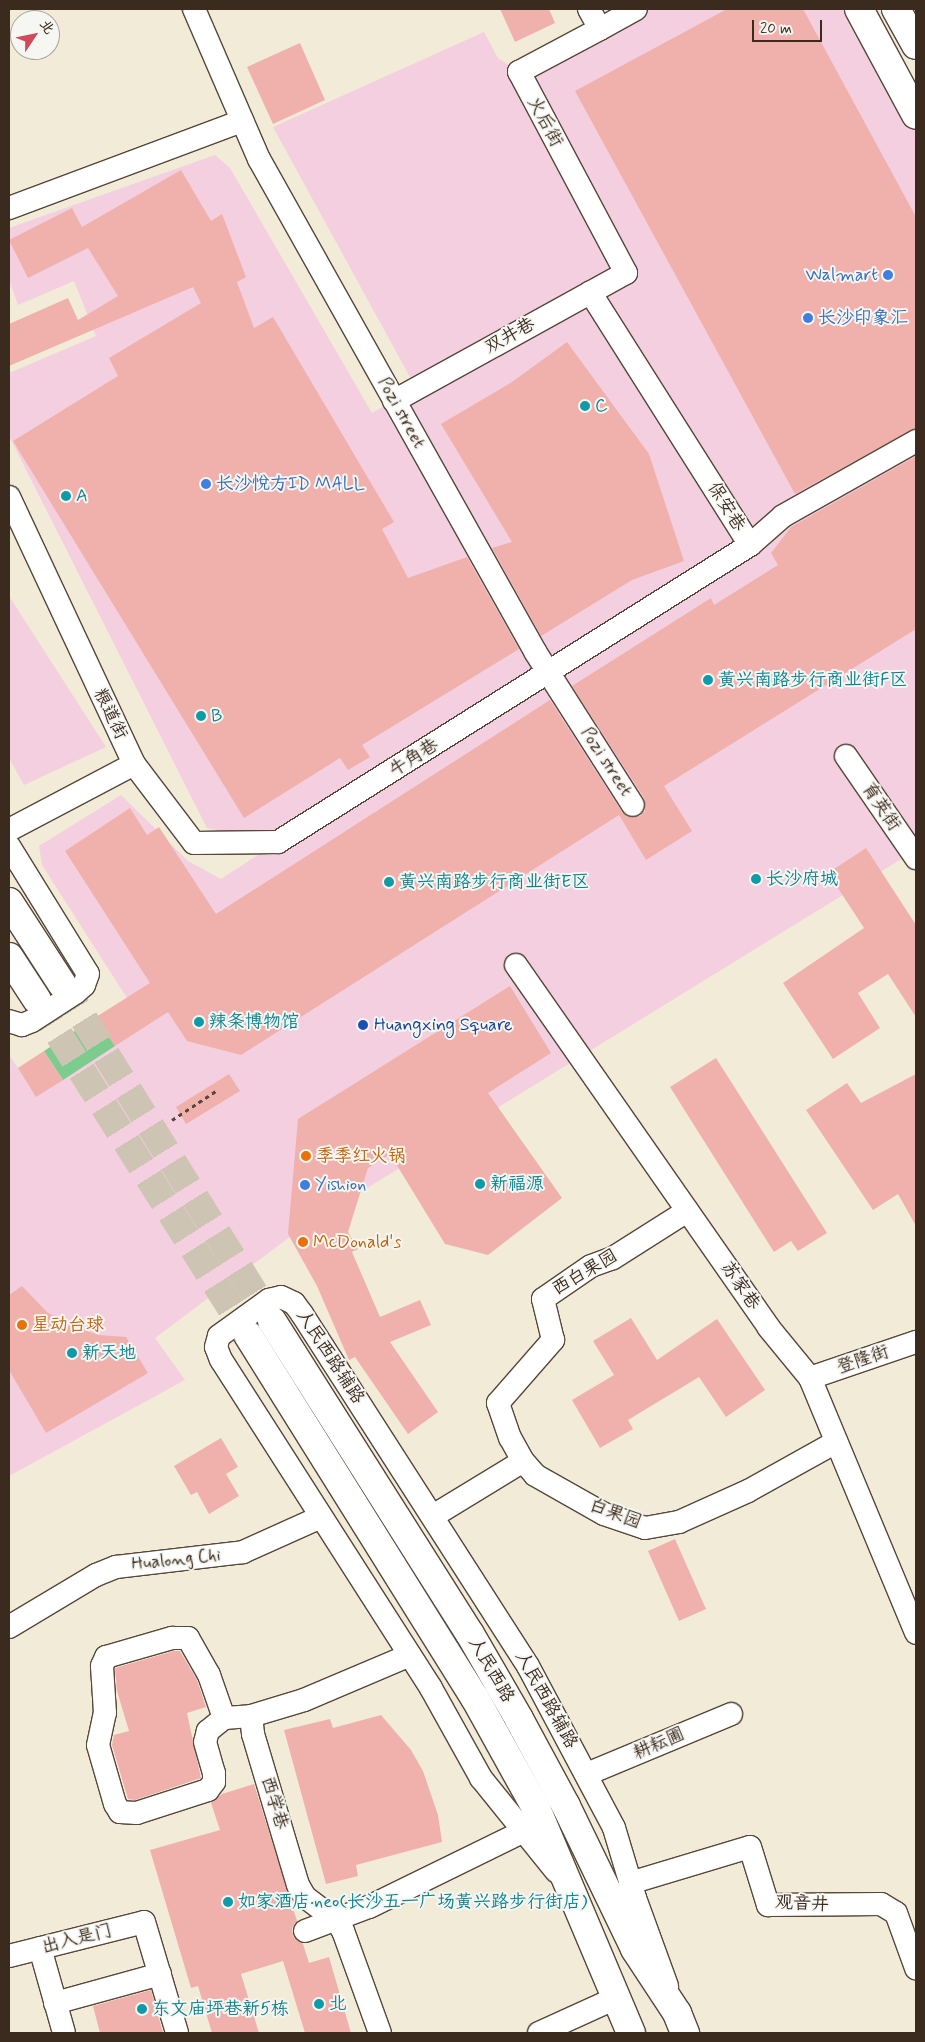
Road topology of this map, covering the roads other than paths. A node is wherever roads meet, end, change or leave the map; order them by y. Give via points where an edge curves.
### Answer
1 (194, 9) edge
2 (589, 9) edge
3 (636, 9) edge
4 (859, 9) edge
5 (896, 9) edge
6 (600, 29) junction
7 (916, 45) edge
8 (916, 115) edge
9 (242, 121) junction
10 (9, 208) edge
11 (626, 273) joint
12 (590, 292) junction
13 (394, 401) junction
14 (916, 440) edge
15 (9, 497) edge
16 (750, 544) junction
17 (550, 674) junction
18 (846, 756) dead end
19 (134, 764) junction
20 (633, 805) dead end
21 (9, 830) edge
22 (278, 842) joint
23 (9, 846) edge
24 (916, 858) edge
25 (9, 902) edge
26 (9, 957) edge
27 (516, 966) dead end
28 (62, 984) tunnel mouth
29 (37, 1000) tunnel mouth
30 (9, 1021) edge
31 (687, 1211) junction
32 (272, 1321) tunnel mouth
33 (248, 1336) tunnel mouth
34 (916, 1342) edge
35 (810, 1378) junction
36 (836, 1442) junction
37 (523, 1461) junction
38 (433, 1516) junction
39 (321, 1517) junction
40 (9, 1627) edge
41 (916, 1633) edge
42 (410, 1655) junction
43 (731, 1714) dead end
44 (251, 1716) junction
45 (224, 1718) junction
46 (587, 1774) junction
47 (524, 1831) junction
48 (565, 1883) junction
49 (630, 1883) junction
50 (337, 1921) junction
51 (305, 1931) dead end
52 (40, 1948) junction
53 (9, 1956) edge
54 (916, 1968) edge
55 (160, 1974) junction
56 (616, 1998) junction
57 (55, 2003) junction
58 (681, 2023) edge
59 (64, 2033) edge
60 (177, 2033) edge
61 (380, 2033) edge
62 (538, 2033) edge
63 (631, 2033) edge

1 - 9 street, Pozi street
2 - 6 street
3 - 6 street
4 - 8 main road
5 - 7 main road
6 - 11 street, 火后街 via 519,72
9 - 10 street
9 - 13 street, Pozi street via 259,159
11 - 12 street, 双井巷
12 - 13 street, 双井巷
12 - 16 street, 保安巷
13 - 17 street, Pozi street
14 - 16 street via 783,516
15 - 19 street, 粮道街
16 - 17 street, 保安巷
17 - 20 street, Pozi street
17 - 22 street, 牛角巷
18 - 24 street, 育英街
19 - 21 street
19 - 22 street, 粮道街 via 194,843
23 - 30 street via 88,974 84,985 75,993 32,1021 22,1025
25 - 28 main road
26 - 29 main road
27 - 31 street, 苏家巷
31 - 35 street, 苏家巷 via 769,1328
31 - 37 street, 西白果园 via 613,1258 590,1266 543,1298 553,1340 498,1402 510,1438
32 - 58 main road, 人民西路 via 470,1634 566,1806 635,1949
33 - 48 main road, 人民西路 via 475,1698 536,1808
34 - 35 street, 登隆街
35 - 36 street, 苏家巷
36 - 37 street, 白果园 via 739,1495 679,1522 644,1528 604,1514 535,1475
36 - 41 street, 苏家巷
37 - 38 street
38 - 39 street, 人民西路辅路 via 302,1314 294,1303 281,1297 269,1300 227,1327 219,1336 216,1347
38 - 46 street, 人民西路辅路 via 528,1666
39 - 40 street, Hualong Chi via 243,1552 116,1567 96,1575
39 - 42 street, 人民西路辅路
42 - 44 street via 304,1700
42 - 47 street, 人民西路辅路 via 482,1778
43 - 46 street, 耕耘圃
44 - 45 street
44 - 50 street, 西学巷 via 253,1734 298,1885 315,1906
45 - 45 street via 209,1675 188,1638 172,1638 106,1658 102,1666 105,1713 98,1745 120,1812 137,1813 208,1790 214,1782 214,1773 205,1742 208,1731
46 - 49 street, 人民西路辅路 via 614,1828
47 - 48 street, 人民西路辅路
47 - 50 street
48 - 56 main road, 人民西路
49 - 54 street, 观音井 via 750,1847 768,1905 881,1904 896,1913
49 - 58 street, 人民西路辅路
50 - 51 street
50 - 61 street, 西学巷 via 351,1945
52 - 53 street, 出入是门
52 - 55 street, 出入是门 via 144,1922
52 - 57 street
55 - 57 street
55 - 60 street
56 - 62 street
56 - 63 main road, 人民西路
57 - 59 street

